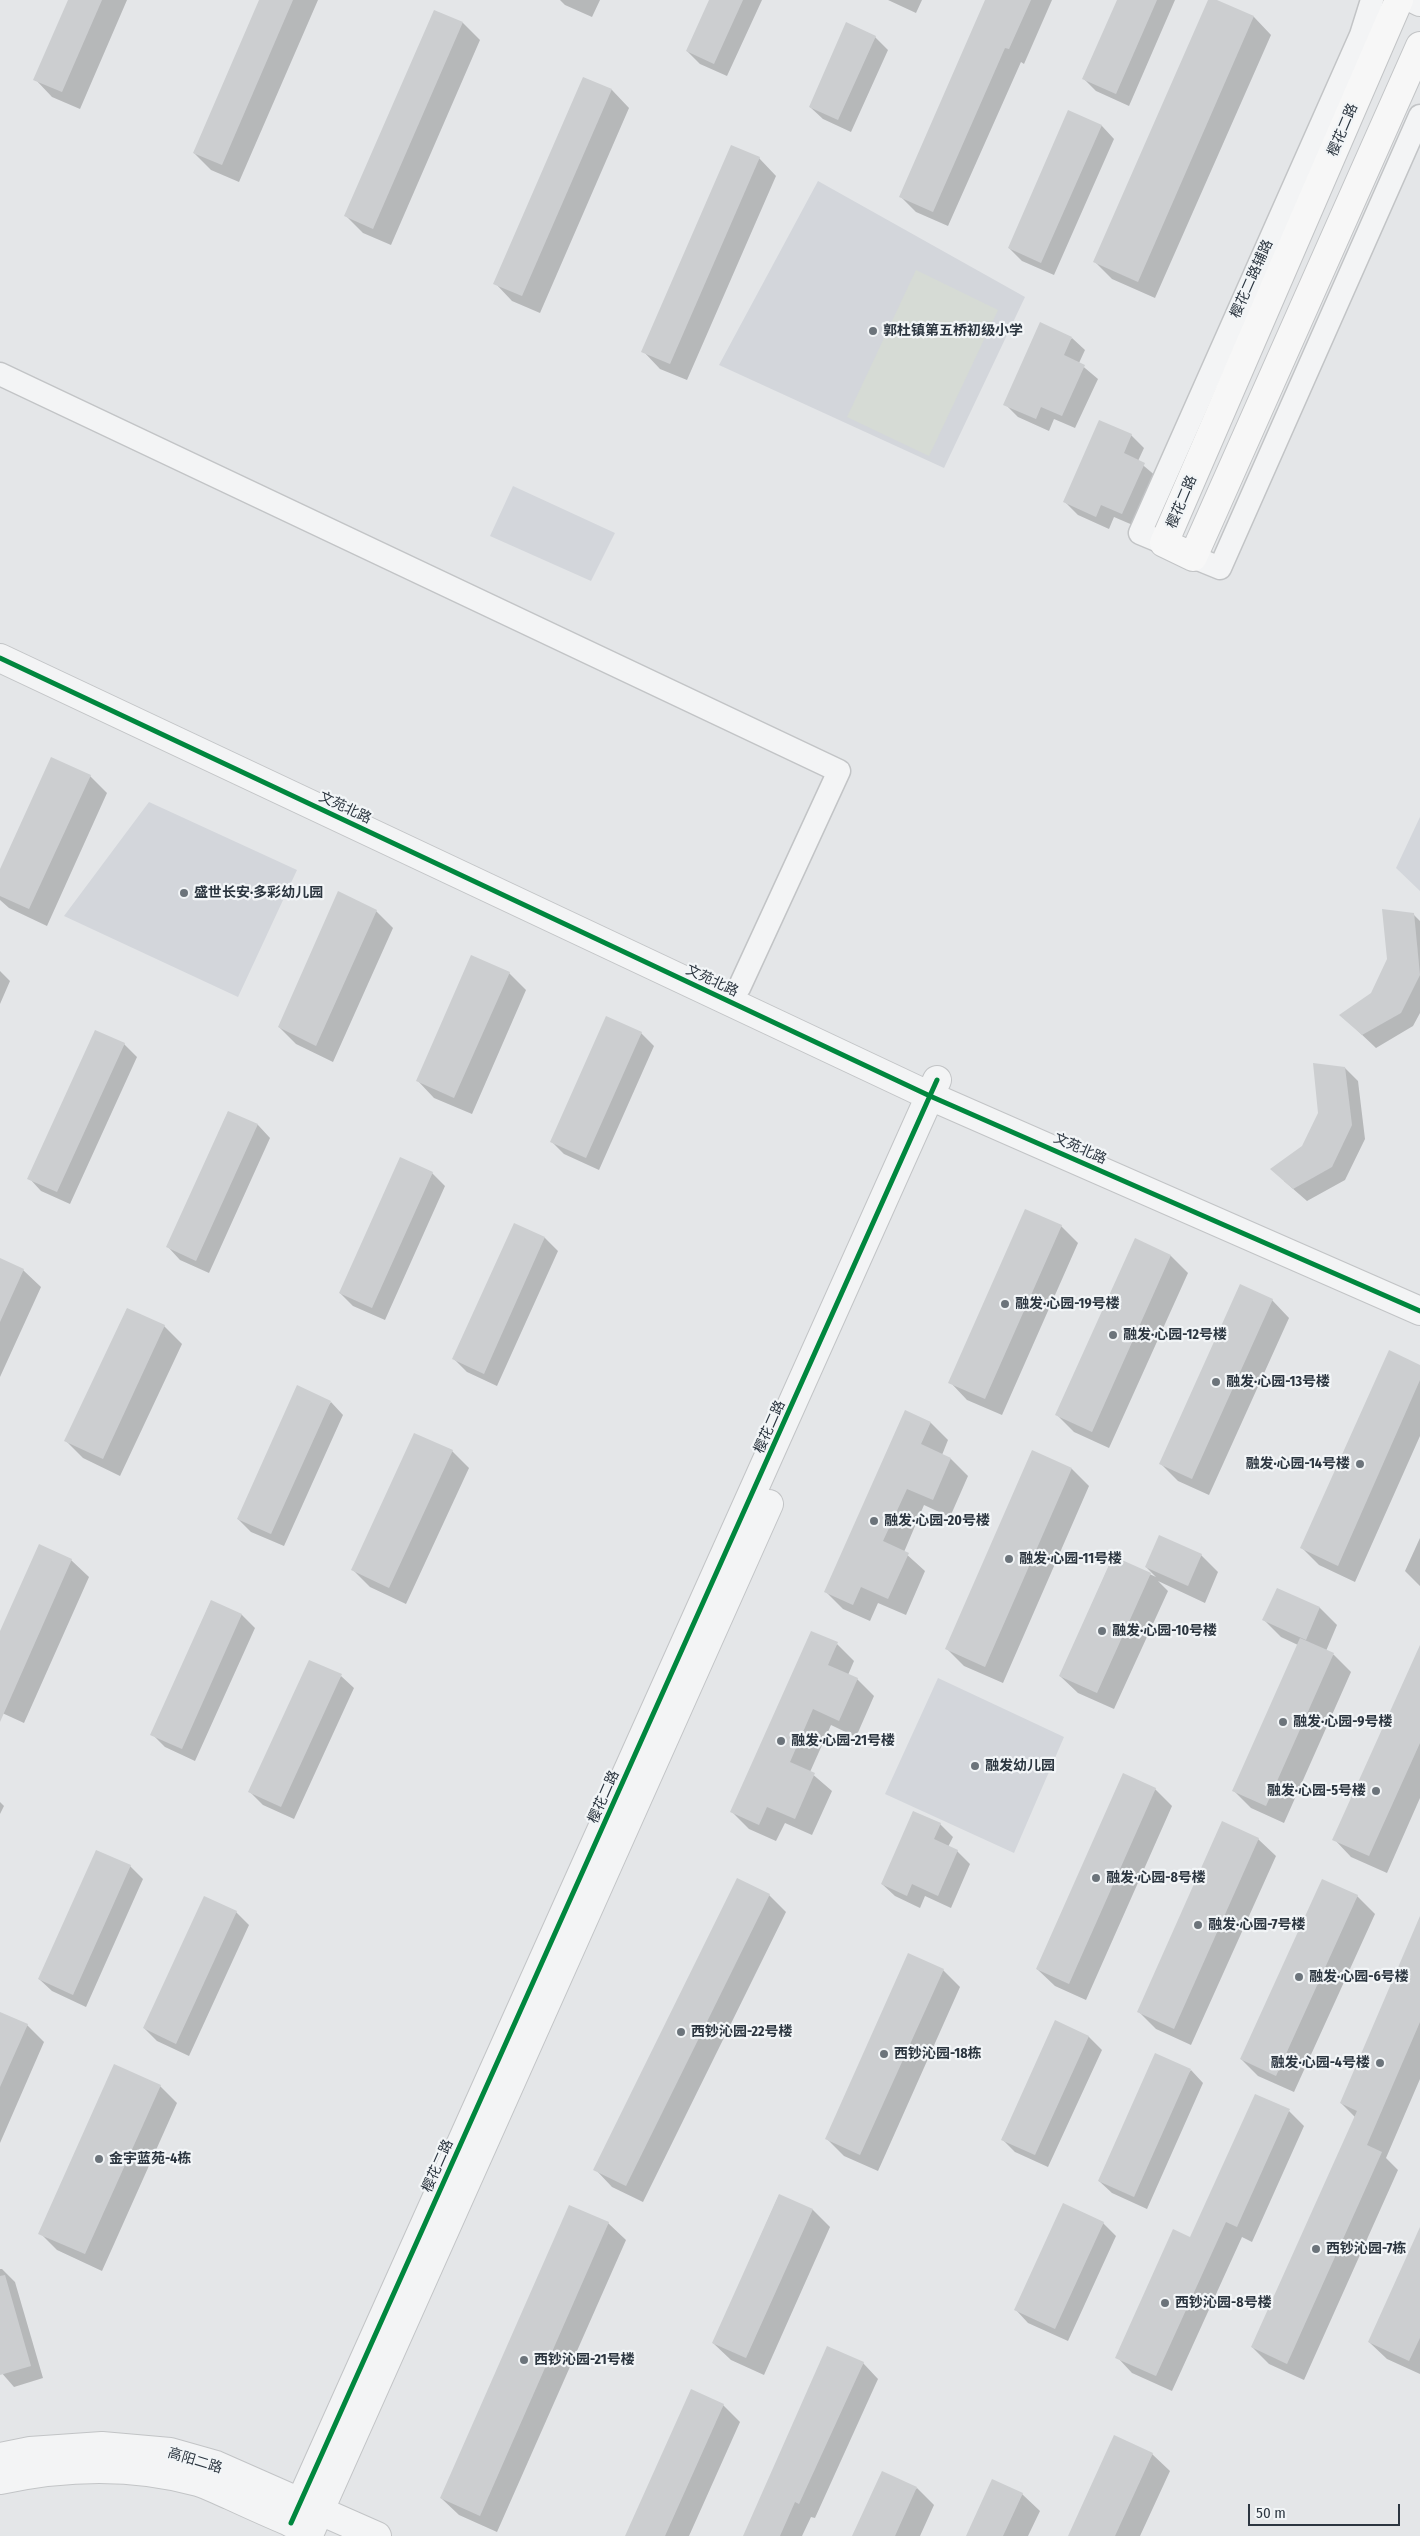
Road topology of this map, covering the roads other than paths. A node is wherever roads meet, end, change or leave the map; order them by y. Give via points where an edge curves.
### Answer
1 (1372, 0) edge
2 (1399, 0) edge
3 (1416, 0) edge
4 (1420, 2) edge
5 (1420, 46) edge
6 (1420, 116) edge
7 (0, 374) edge
8 (1164, 544) junction
9 (1193, 557) junction
10 (0, 641) edge
11 (0, 658) edge
12 (738, 988) junction
13 (942, 1092) junction
14 (1420, 1291) edge
15 (1420, 1311) edge
16 (0, 2457) edge
17 (0, 2480) edge
18 (309, 2520) edge
19 (377, 2536) edge

1 - 8 street, 樱花二路辅路 via 1361,34 1140,533
2 - 8 main road, 樱花二路
3 - 4 street
5 - 9 main road
6 - 9 street via 1220,568
7 - 12 street via 839,771
8 - 9 main road, 樱花二路
10 - 12 street, 文苑北路
11 - 13 street, 文苑北路
12 - 13 street, 文苑北路
13 - 14 street, 文苑北路
13 - 15 street, 文苑北路
13 - 18 street, 樱花二路
16 - 18 street, 高阳二路 via 102,2446 170,2452 216,2465
17 - 18 street, 高阳二路 via 78,2470 120,2469 160,2474 199,2482
18 - 19 street, 高阳二路

